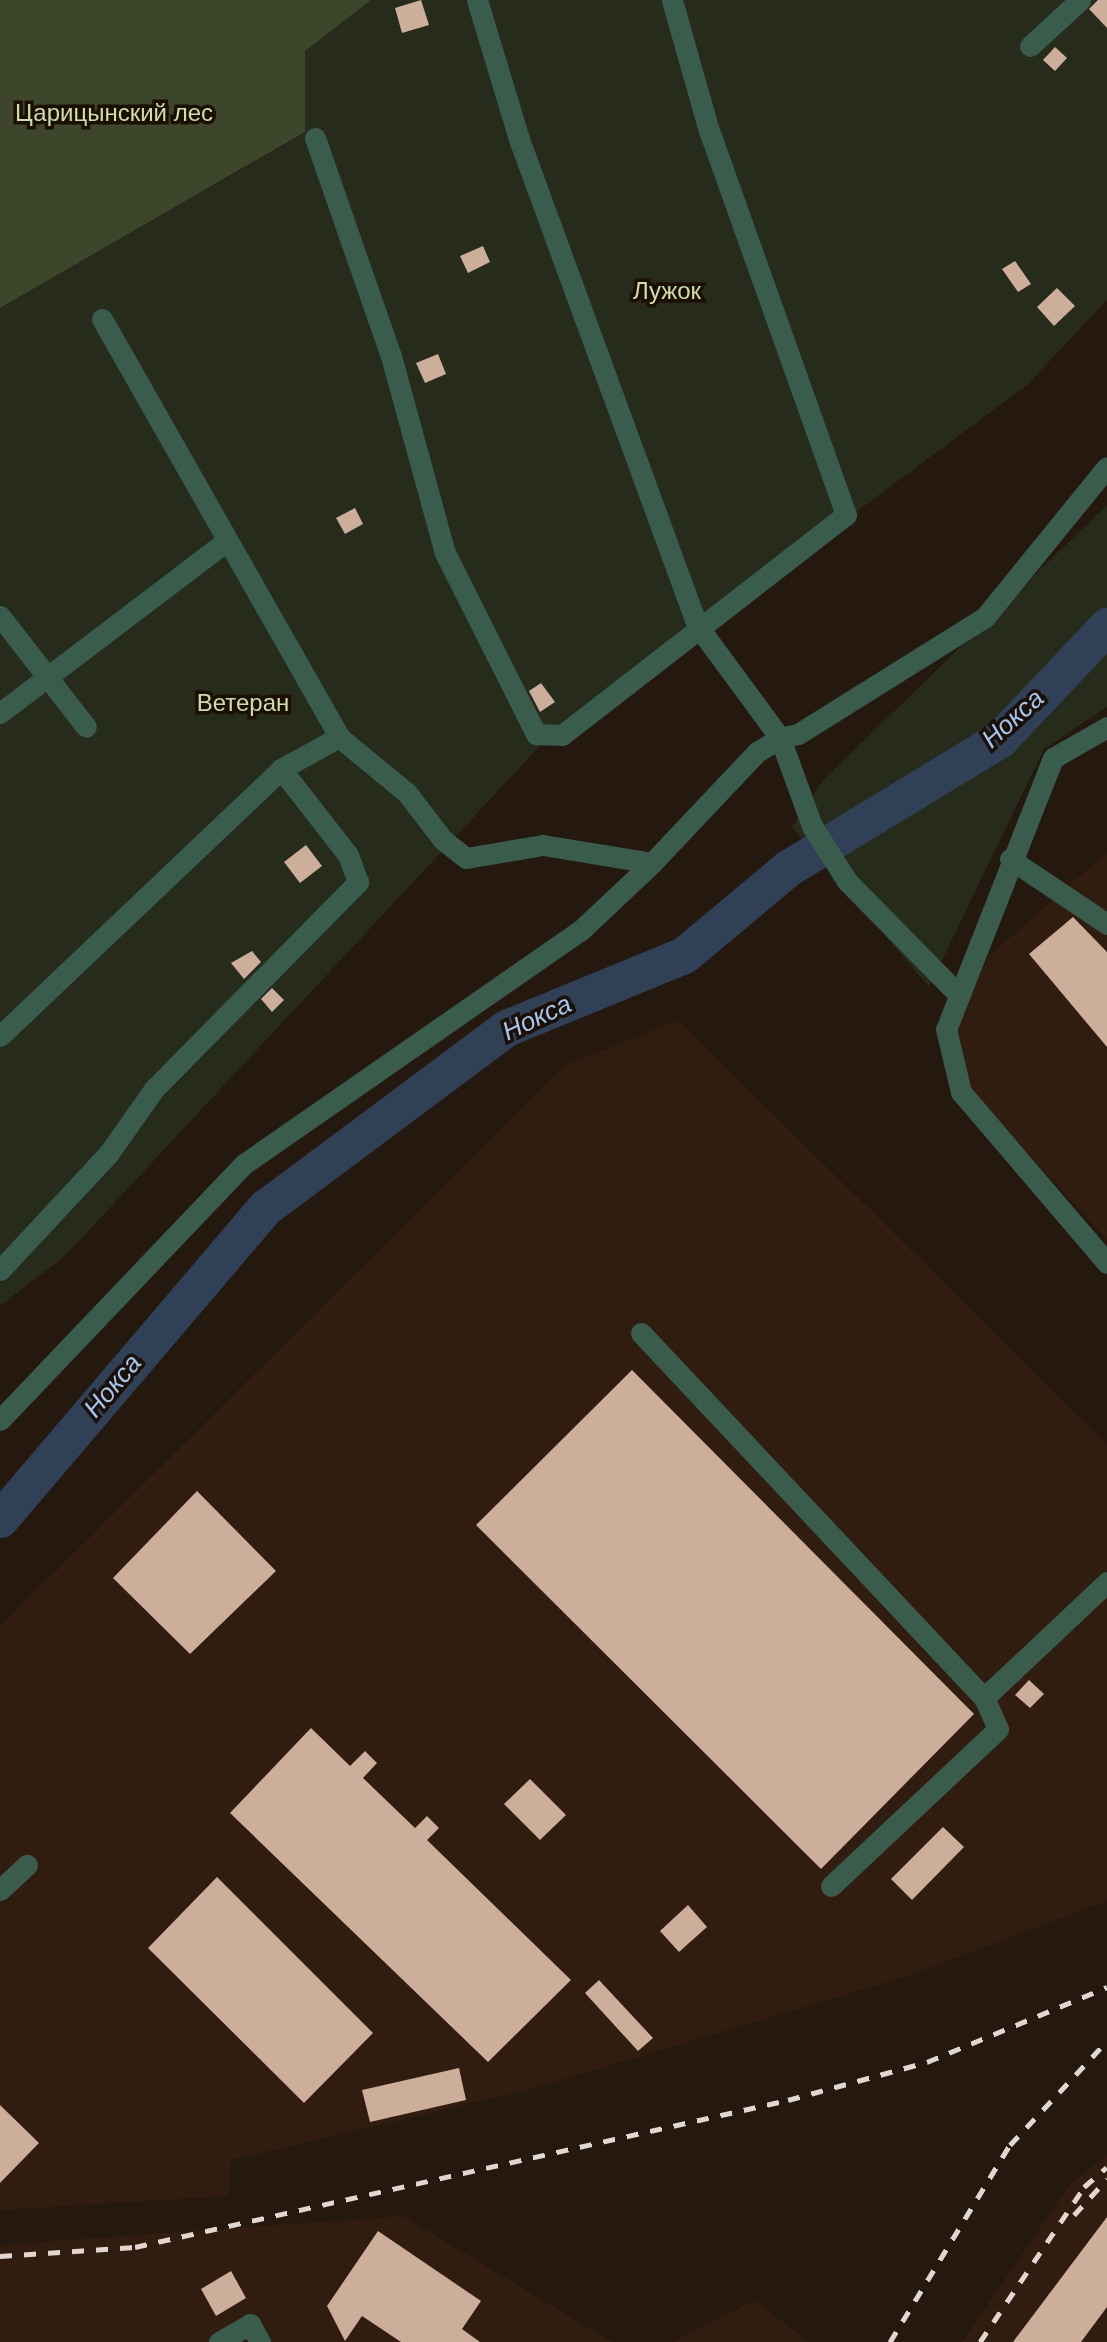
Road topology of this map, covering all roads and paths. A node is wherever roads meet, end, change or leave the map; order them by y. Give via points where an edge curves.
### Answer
1 (477, 0) edge
2 (672, 0) edge
3 (1080, 0) edge
4 (1030, 46) dead end
5 (315, 138) dead end
6 (102, 319) dead end
7 (1107, 467) edge
8 (227, 541) junction
9 (0, 616) edge
10 (697, 625) junction
11 (48, 677) junction
12 (0, 713) edge
13 (86, 727) dead end
14 (1107, 727) edge
15 (340, 737) junction
16 (780, 738) junction
17 (281, 769) junction
18 (1010, 859) junction
19 (652, 863) junction
20 (1107, 924) edge
21 (958, 994) junction
22 (0, 1035) edge
23 (1107, 1263) edge
24 (0, 1270) edge
25 (641, 1333) dead end
26 (0, 1420) edge
27 (1107, 1582) edge
28 (984, 1699) junction
29 (27, 1865) dead end
30 (831, 1886) dead end
31 (0, 1890) edge
32 (219, 2342) edge
33 (260, 2342) edge

1 - 10 street via 519,139
2 - 10 street via 709,131 846,515
3 - 4 street
5 - 10 street via 387,344 445,554 536,734 562,735
6 - 8 street
7 - 16 street via 1021,580 985,617 798,734
8 - 11 street
8 - 15 street
9 - 11 street
10 - 16 street
11 - 12 street
11 - 13 street
14 - 18 street via 1054,758
15 - 17 street
15 - 19 street via 407,793 466,858 542,845
16 - 19 street via 757,752
16 - 21 street via 812,826 847,881
17 - 22 street
17 - 24 street via 348,855 358,882 154,1090 109,1153
18 - 20 street
18 - 21 street
19 - 26 street via 581,930 244,1164
21 - 23 street via 946,1029 961,1092
25 - 28 street
27 - 28 street via 1031,1660
28 - 30 street via 998,1729
29 - 31 street
32 - 33 street via 250,2324

